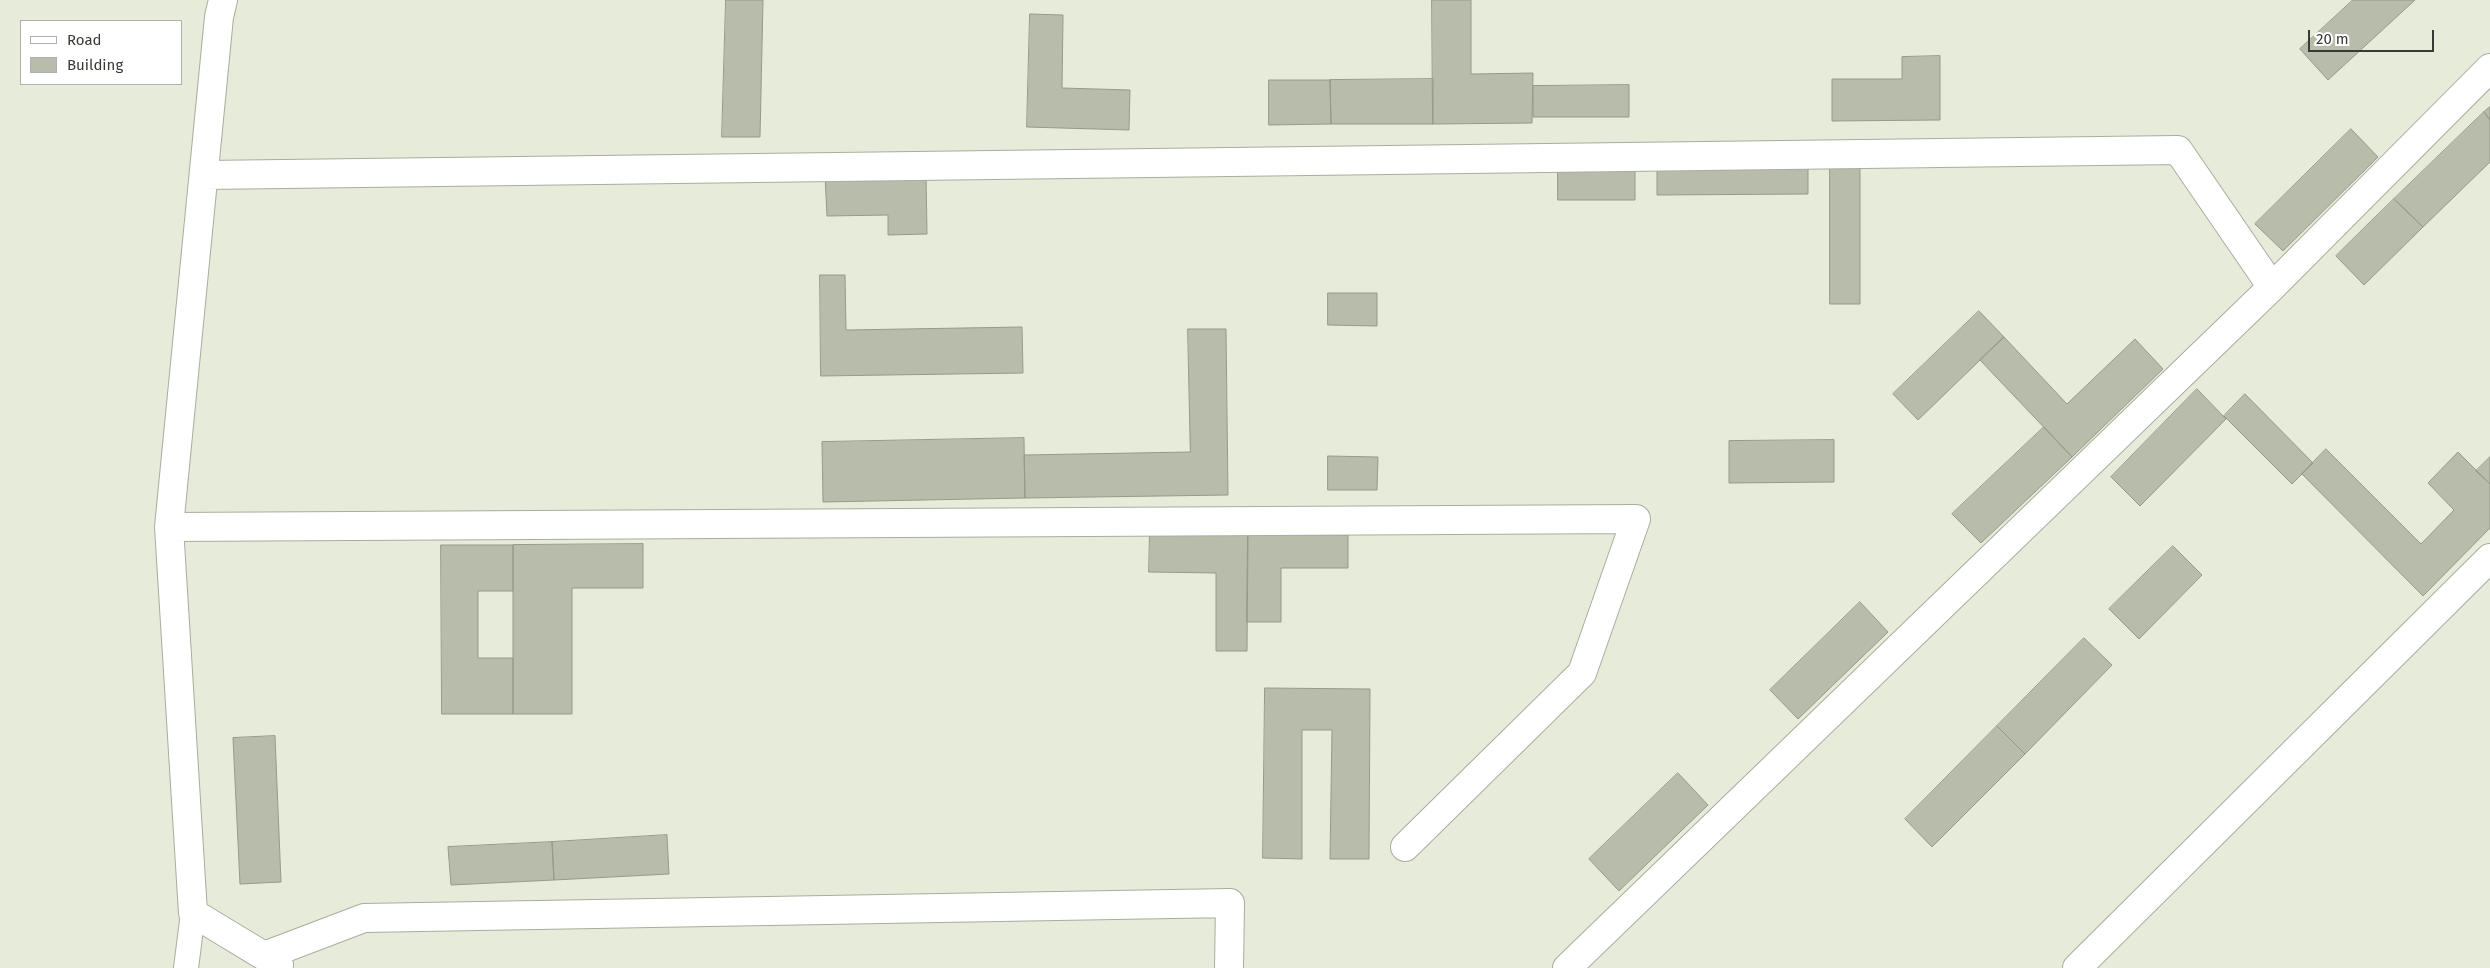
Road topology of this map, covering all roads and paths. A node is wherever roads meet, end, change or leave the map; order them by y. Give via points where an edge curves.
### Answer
1 (223, 0) edge
2 (2490, 68) edge
3 (204, 175) junction
4 (2272, 286) junction
5 (169, 527) junction
6 (2490, 558) edge
7 (1405, 847) dead end
8 (193, 913) junction
9 (274, 962) edge
10 (186, 968) edge
11 (1229, 968) edge
12 (1566, 968) edge
13 (2076, 968) edge

1 - 3 street
2 - 4 street
3 - 4 street via 2178,150
3 - 5 street
4 - 12 street
5 - 7 street via 1636,519 1582,673
5 - 8 street
6 - 13 street
8 - 9 street
8 - 10 lane
9 - 11 street via 364,918 1230,903

